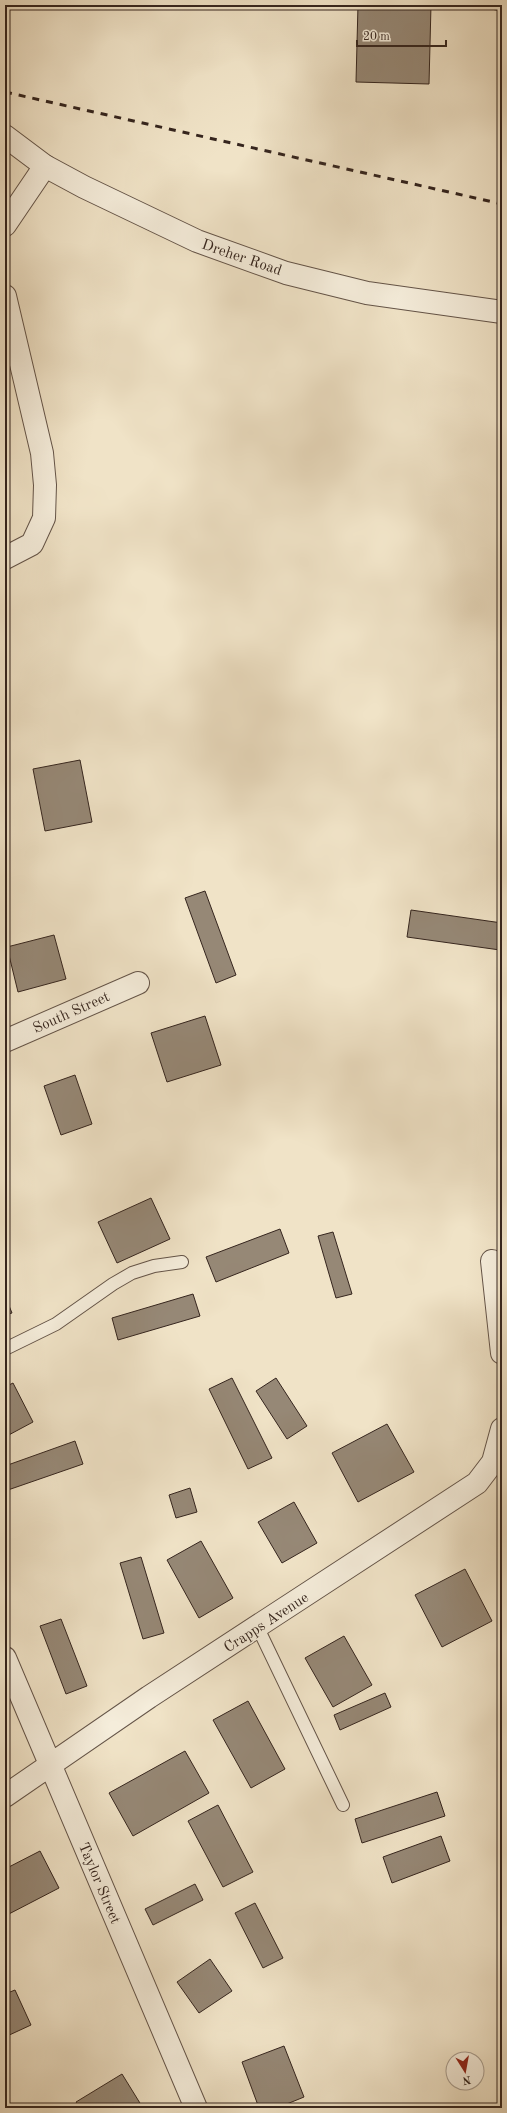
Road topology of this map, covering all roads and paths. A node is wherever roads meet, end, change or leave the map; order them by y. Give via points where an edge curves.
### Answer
1 (5, 136) edge
2 (45, 166) junction
3 (5, 226) edge
4 (5, 296) edge
5 (502, 312) edge
6 (5, 558) edge
7 (138, 983) dead end
8 (5, 1041) edge
9 (492, 1261) dead end
10 (182, 1262) dead end
11 (5, 1349) edge
12 (502, 1353) edge
13 (502, 1429) edge
14 (258, 1628) junction
15 (5, 1658) edge
16 (50, 1766) junction
17 (5, 1796) edge
18 (343, 1805) dead end
19 (196, 2108) edge

1 - 2 street, Dreher Road
2 - 3 street
2 - 5 street, Dreher Road via 197,242 286,273 367,293
4 - 6 street via 42,453 45,486 44,518 32,544
7 - 8 street, South Street
9 - 12 street
10 - 11 lane via 154,1266 132,1273 56,1324
13 - 14 street, Crapps Avenue via 493,1462 477,1483
14 - 16 street, Crapps Avenue via 149,1697
14 - 18 lane
15 - 16 street, Taylor Street
16 - 17 street, Crapps Avenue
16 - 19 street, Taylor Street

